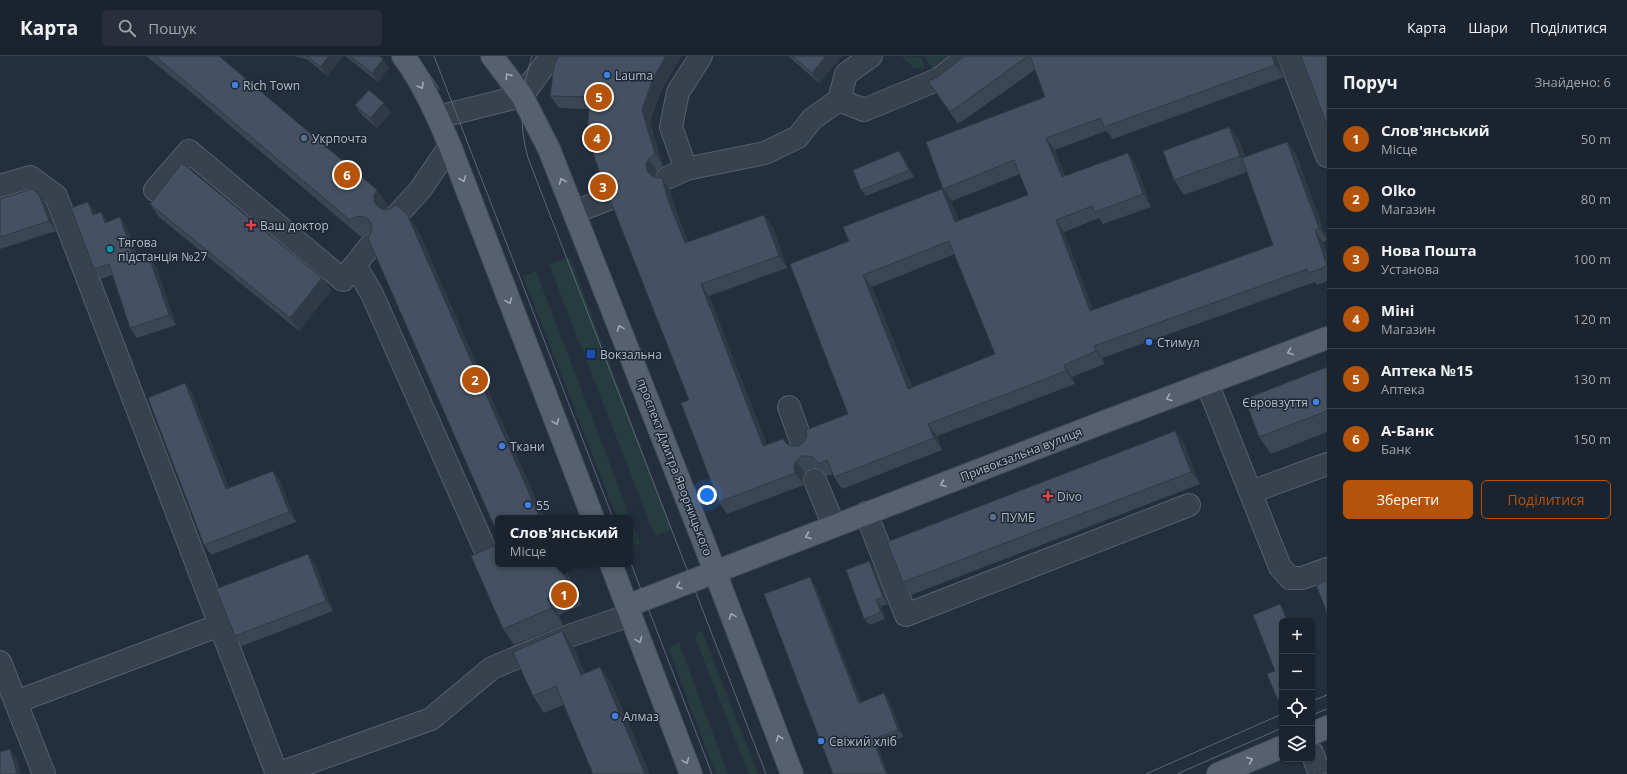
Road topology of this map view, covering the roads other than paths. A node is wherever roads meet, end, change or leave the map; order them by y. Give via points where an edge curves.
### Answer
1 (403, 56) edge
2 (492, 56) edge
3 (551, 56) edge
4 (701, 56) edge
5 (871, 56) edge
6 (968, 56) edge
7 (1288, 56) edge
8 (522, 96) junction
9 (839, 100) junction
10 (438, 117) junction
11 (450, 146) junction
12 (1327, 156) edge
13 (0, 186) edge
14 (155, 190) dead end
15 (613, 197) edge
16 (575, 212) junction
17 (398, 214) edge
18 (371, 245) edge
19 (355, 265) junction
20 (1327, 338) edge
21 (1208, 383) junction
22 (789, 407) dead end
23 (803, 446) edge
24 (1327, 464) edge
25 (815, 480) edge
26 (1251, 492) junction
27 (1189, 505) dead end
28 (866, 513) junction
29 (592, 515) edge
30 (834, 526) junction
31 (488, 556) edge
32 (612, 567) edge
33 (1327, 569) edge
34 (716, 573) junction
35 (628, 611) junction
36 (220, 625) junction
37 (0, 662) edge
38 (16, 702) junction
39 (1327, 727) edge
40 (1315, 733) edge
41 (1279, 748) edge
42 (1315, 761) edge
43 (44, 774) edge
44 (277, 774) edge
45 (691, 774) edge
46 (792, 774) edge
47 (1218, 774) edge
48 (1320, 774) edge

1 -> 10 main road
8 -> 2 main road, проспект Дмитра Яворницького
3 - 8 street
4 - 9 street via 678,92 671,127 676,174 765,153 798,137 812,119
5 - 9 street via 846,74
6 - 9 street via 940,79 864,110
7 - 12 street
8 - 10 street
16 -> 8 main road, проспект Дмитра Яворницького via 549,149
10 - 11 main road
11 - 17 street via 420,190
11 -> 29 main road
13 - 36 street via 30,177 56,196
14 - 19 street via 189,151 343,280
15 - 16 street
34 -> 16 main road, проспект Дмитра Яворницького
18 - 19 street
19 - 31 street via 372,294
20 -> 21 main road, Привокзальна вулиця
21 - 26 street
21 -> 28 main road, Привокзальна вулиця
22 - 23 street
24 - 26 street
25 - 30 street
26 - 33 street via 1280,567 1290,578 1302,578
27 - 28 street via 906,616
28 - 30 main road, Привокзальна вулиця
30 -> 34 main road, Привокзальна вулиця
32 - 35 main road
34 -> 35 main road, Привокзальна вулиця
46 -> 34 main road, проспект Дмитра Яворницького
35 - 44 street via 492,668 431,718
35 -> 45 main road
36 - 38 street
36 - 44 street
37 - 38 street
38 - 43 street
39 - 40 main road
47 -> 41 main road
42 - 48 street

